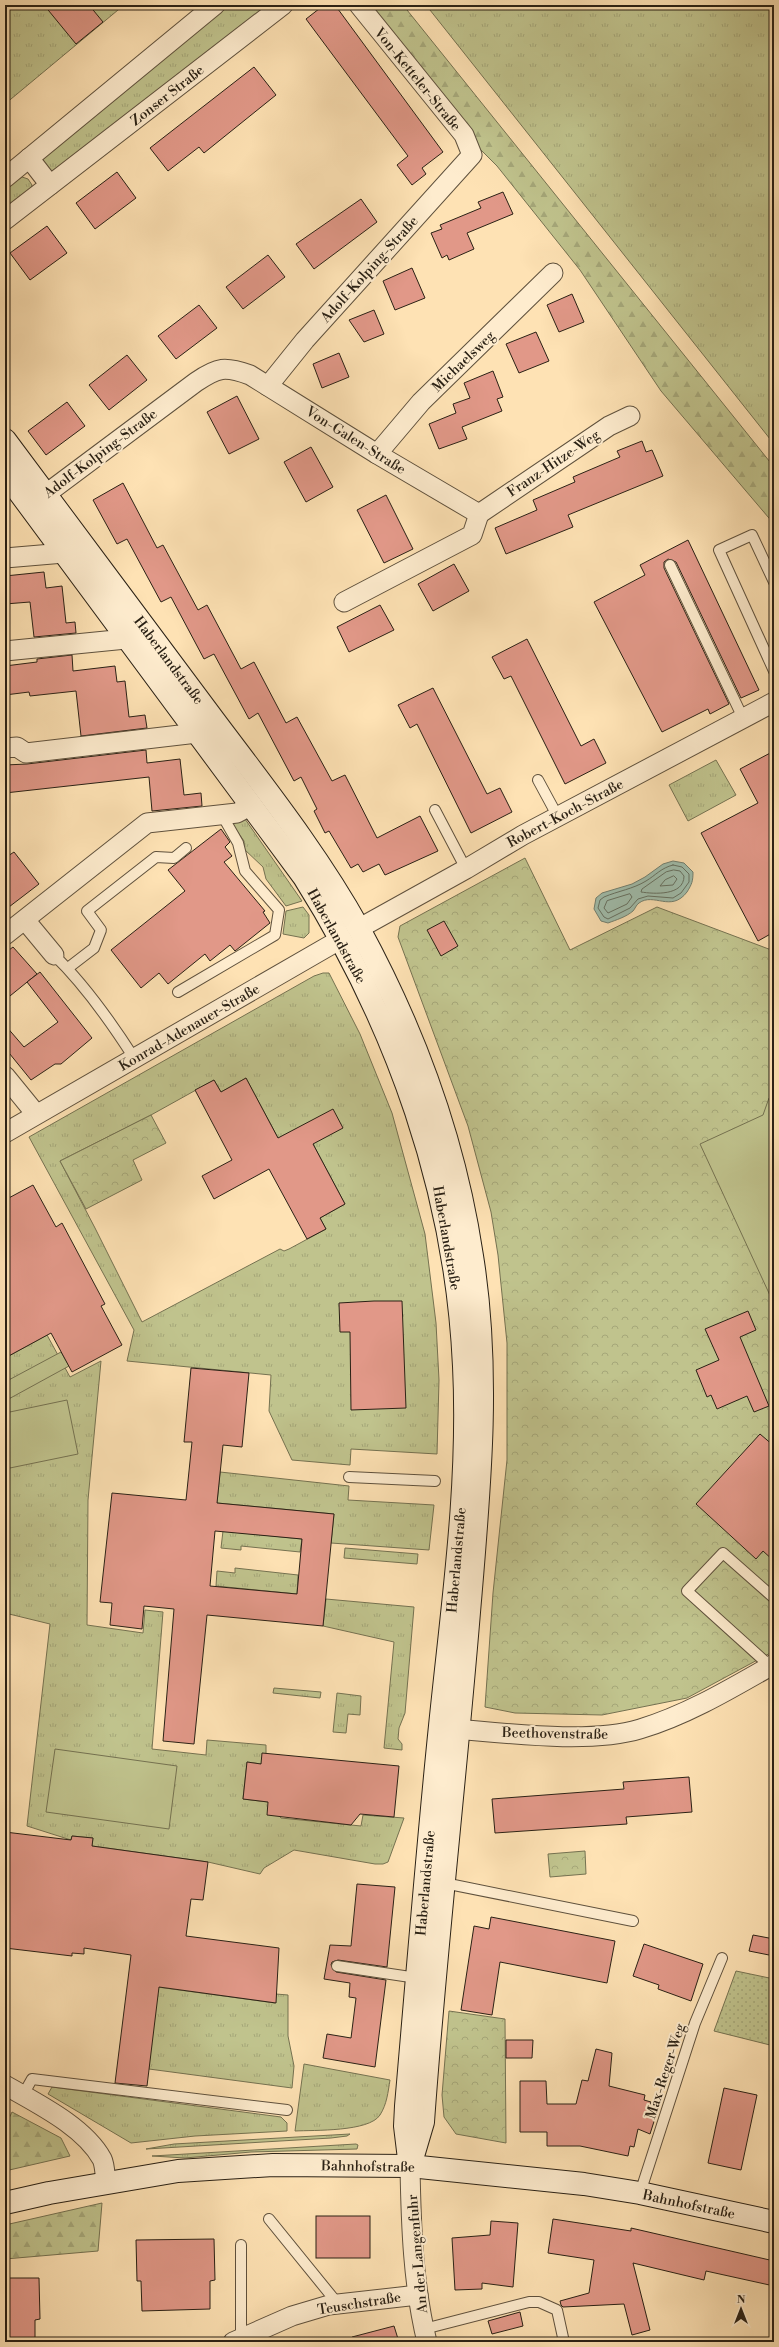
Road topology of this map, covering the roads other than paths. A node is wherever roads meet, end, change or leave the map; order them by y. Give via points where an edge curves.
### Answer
1 (215, 5) edge
2 (283, 5) edge
3 (359, 5) edge
4 (472, 155) joint
5 (29, 158) junction
6 (5, 178) edge
7 (50, 185) junction
8 (5, 220) edge
9 (553, 273) dead end
10 (232, 368) joint
11 (268, 386) junction
12 (630, 416) dead end
13 (5, 440) edge
14 (376, 454) junction
15 (6, 475) edge
16 (38, 500) junction
17 (478, 514) junction
18 (64, 553) junction
19 (5, 558) edge
20 (670, 565) dead end
21 (774, 582) edge
22 (344, 602) dead end
23 (126, 639) junction
24 (5, 651) edge
25 (774, 671) edge
26 (774, 702) edge
27 (743, 718) junction
28 (198, 733) junction
29 (5, 748) edge
30 (538, 780) dead end
31 (250, 806) junction
32 (435, 810) dead end
33 (222, 815) junction
34 (558, 817) junction
35 (186, 848) dead end
36 (466, 869) junction
37 (25, 920) junction
38 (350, 934) junction
39 (5, 935) edge
40 (54, 955) joint
41 (68, 968) junction
42 (178, 992) dead end
43 (134, 1058) junction
44 (5, 1076) edge
45 (36, 1114) junction
46 (5, 1133) edge
47 (350, 1477) dead end
48 (435, 1481) dead end
49 (774, 1598) edge
50 (772, 1665) edge
51 (450, 1728) junction
52 (444, 1883) junction
53 (633, 1921) dead end
54 (722, 1958) dead end
55 (337, 1966) dead end
56 (417, 1978) junction
57 (5, 2085) edge
58 (23, 2095) junction
59 (288, 2110) dead end
60 (410, 2166) junction
61 (106, 2183) junction
62 (640, 2193) junction
63 (5, 2203) edge
64 (269, 2219) dead end
65 (774, 2222) edge
66 (241, 2245) dead end
67 (418, 2295) junction
68 (338, 2304) junction
69 (426, 2336) edge
70 (237, 2340) edge
71 (564, 2342) edge

1 - 5 street
2 - 7 street, Zonser Straße
3 - 4 street, Von-Ketteler-Straße via 464,135
4 - 11 street, Adolf-Kolping-Straße via 304,340
5 - 6 street
5 - 7 street
7 - 8 street, Zonser Straße
9 - 14 street, Michaelsweg via 421,402
10 - 11 street, Von-Galen-Straße
10 - 16 street, Adolf-Kolping-Straße via 212,371
11 - 14 street, Von-Galen-Straße
12 - 17 street, Franz-Hitze-Weg via 608,426
13 - 16 street, Haberlandstraße
14 - 17 street, Von-Galen-Straße
15 - 16 street, Haberlandstraße
16 - 18 street, Haberlandstraße
16 - 38 street, Haberlandstraße via 270,796 320,866
17 - 22 street via 472,535
18 - 19 street
18 - 23 street, Haberlandstraße
20 - 27 lane
21 - 25 lane via 752,535 719,550
23 - 24 street, Haberlandstraße
23 - 28 street, Haberlandstraße
26 - 27 street, Robert-Koch-Straße
27 - 34 street, Robert-Koch-Straße
28 - 29 street via 26,753 17,747
28 - 31 street, Haberlandstraße
30 - 34 lane
31 - 33 street via 238,813
31 - 38 street, Haberlandstraße
32 - 36 lane
33 - 37 street via 148,823
33 - 42 lane via 238,842 245,870 279,910 275,935
34 - 36 street, Robert-Koch-Straße via 509,842
35 - 41 lane via 174,858 156,858 87,911 101,930 94,948
36 - 38 street, Robert-Koch-Straße
37 - 39 street
37 - 40 street
38 - 43 street, Konrad-Adenauer-Straße
38 - 51 street, Haberlandstraße via 417,1053 465,1216 473,1261 481,1363 480,1486
40 - 41 lane
41 - 43 lane via 115,1028
43 - 45 street, Konrad-Adenauer-Straße
44 - 45 street
45 - 46 street, Konrad-Adenauer-Straße
47 - 48 lane
49 - 50 lane via 723,1553 687,1591
50 - 51 street, Beethovenstraße via 703,1703 639,1729 613,1734 578,1736
51 - 52 street, Haberlandstraße
51 - 56 street, Haberlandstraße
52 - 53 lane, Haberlandstraße
52 - 60 street, Haberlandstraße via 423,2122
54 - 62 lane, Max-Reger-Weg via 695,2023
55 - 56 lane
56 - 60 street, Haberlandstraße via 405,2116
57 - 58 street
58 - 59 lane via 32,2079
58 - 61 street via 73,2127 89,2141 102,2160
60 - 61 street, Bahnhofstraße via 273,2165 178,2171
60 - 62 street, Bahnhofstraße via 506,2175
60 - 67 street, An der Langenfuhr
61 - 63 street, Bahnhofstraße
62 - 65 street, Bahnhofstraße
64 - 68 lane
66 - 70 lane
67 - 68 street, Teuschstraße
67 - 69 street, An der Langenfuhr
68 - 70 street, Teuschstraße via 292,2316
69 - 71 lane via 528,2302 539,2302 557,2310

